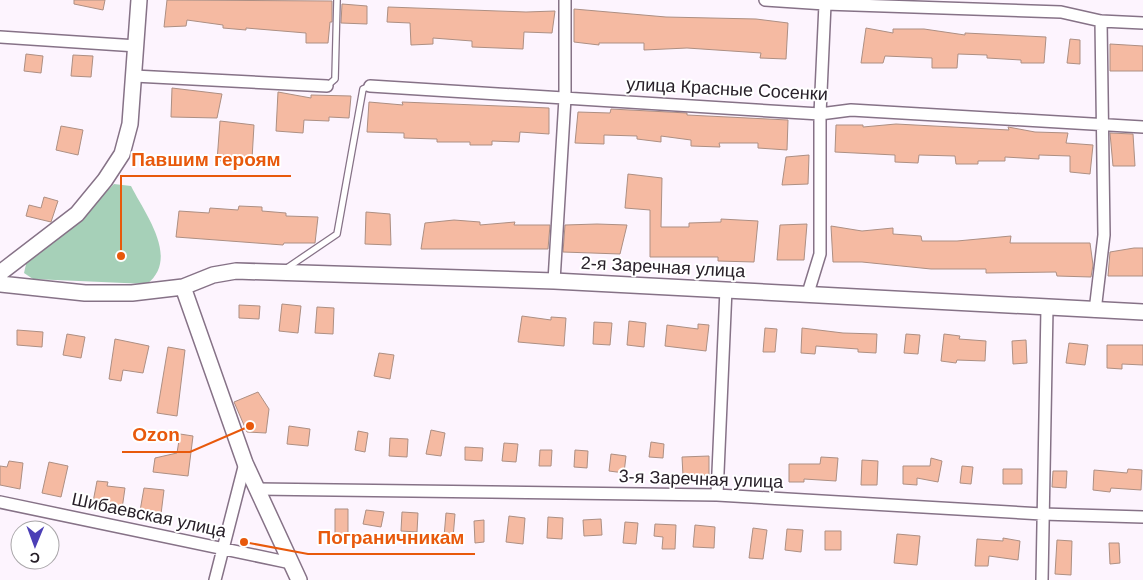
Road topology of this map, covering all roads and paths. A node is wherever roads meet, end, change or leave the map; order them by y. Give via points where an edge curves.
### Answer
1 (139, 0) edge
2 (337, 0) edge
3 (565, 0) edge
4 (765, 0) edge
5 (825, 2) edge
6 (1101, 21) junction
7 (1143, 23) edge
8 (0, 37) edge
9 (137, 46) junction
10 (134, 76) junction
11 (327, 86) joint
12 (370, 86) joint
13 (565, 98) junction
14 (820, 114) junction
15 (1103, 125) junction
16 (1143, 127) edge
17 (23, 256) junction
18 (280, 272) junction
19 (0, 273) edge
20 (554, 281) junction
21 (0, 284) edge
22 (19, 286) junction
23 (183, 287) junction
24 (726, 289) junction
25 (808, 294) junction
26 (1047, 308) junction
27 (1095, 311) junction
28 (1143, 312) edge
29 (245, 463) junction
30 (257, 488) junction
31 (717, 495) junction
32 (0, 502) edge
33 (1042, 514) junction
34 (1143, 517) edge
35 (223, 548) junction
36 (291, 563) junction
37 (215, 580) edge
38 (299, 580) edge
39 (1042, 580) edge

1 - 9 main road
2 - 11 lane via 336,79
3 - 13 street
4 - 5 street
5 - 6 street via 1061,12
5 - 14 street
6 - 7 street
6 - 15 street
8 - 9 street
9 - 10 main road
10 - 11 street
10 - 17 main road via 130,124 122,154 77,214
12 - 13 street, улица Красные Сосенки
12 - 18 lane via 363,90 337,234
13 - 14 street, улица Красные Сосенки
13 - 20 street
14 - 15 street, улица Красные Сосенки via 852,110
14 - 25 street via 820,254
15 - 16 street, улица Красные Сосенки
15 - 27 street via 1104,235
17 - 19 main road
17 - 22 main road via 18,273
18 - 20 main road, 2-я Заречная улица
18 - 23 main road, 2-я Заречная улица via 236,271
20 - 24 main road, 2-я Заречная улица
21 - 22 main road, 2-я Заречная улица
22 - 23 main road, 2-я Заречная улица via 85,293 132,293
23 - 29 main road
24 - 25 main road, 2-я Заречная улица
24 - 31 street
25 - 26 main road, 2-я Заречная улица
26 - 27 main road, 2-я Заречная улица
26 - 33 street
27 - 28 main road, 2-я Заречная улица
29 - 30 main road
29 - 35 street
30 - 31 street, 3-я Заречная улица
30 - 36 main road
31 - 33 street, 3-я Заречная улица
32 - 35 street, Шибаевская улица
33 - 34 street, 3-я Заречная улица
33 - 39 street
35 - 36 street, Шибаевская улица
35 - 37 street
36 - 38 main road

